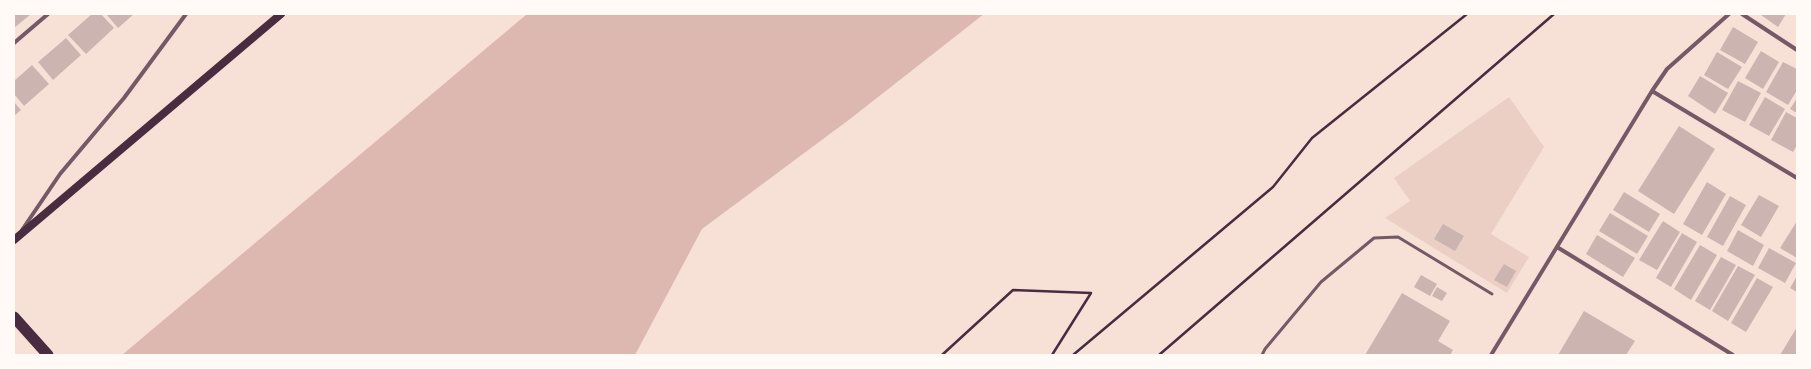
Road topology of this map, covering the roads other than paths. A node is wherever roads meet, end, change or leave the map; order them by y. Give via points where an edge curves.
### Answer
1 (48, 14) edge
2 (186, 14) edge
3 (280, 14) edge
4 (1728, 14) edge
5 (1742, 14) edge
6 (14, 43) edge
7 (1797, 50) edge
8 (1652, 91) junction
9 (1797, 178) edge
10 (15, 239) edge
11 (1557, 247) junction
12 (1492, 294) dead end
13 (14, 317) edge
14 (48, 355) edge
15 (1262, 355) edge
16 (1491, 355) edge
17 (1734, 355) edge

1 - 6 street
2 - 10 street via 124,98 60,174
3 - 10 main road
4 - 8 street via 1667,69
5 - 7 street
8 - 9 street
8 - 11 street
11 - 16 street
11 - 17 street
12 - 15 lane via 1398,237 1374,238 1321,282
13 - 14 highway

